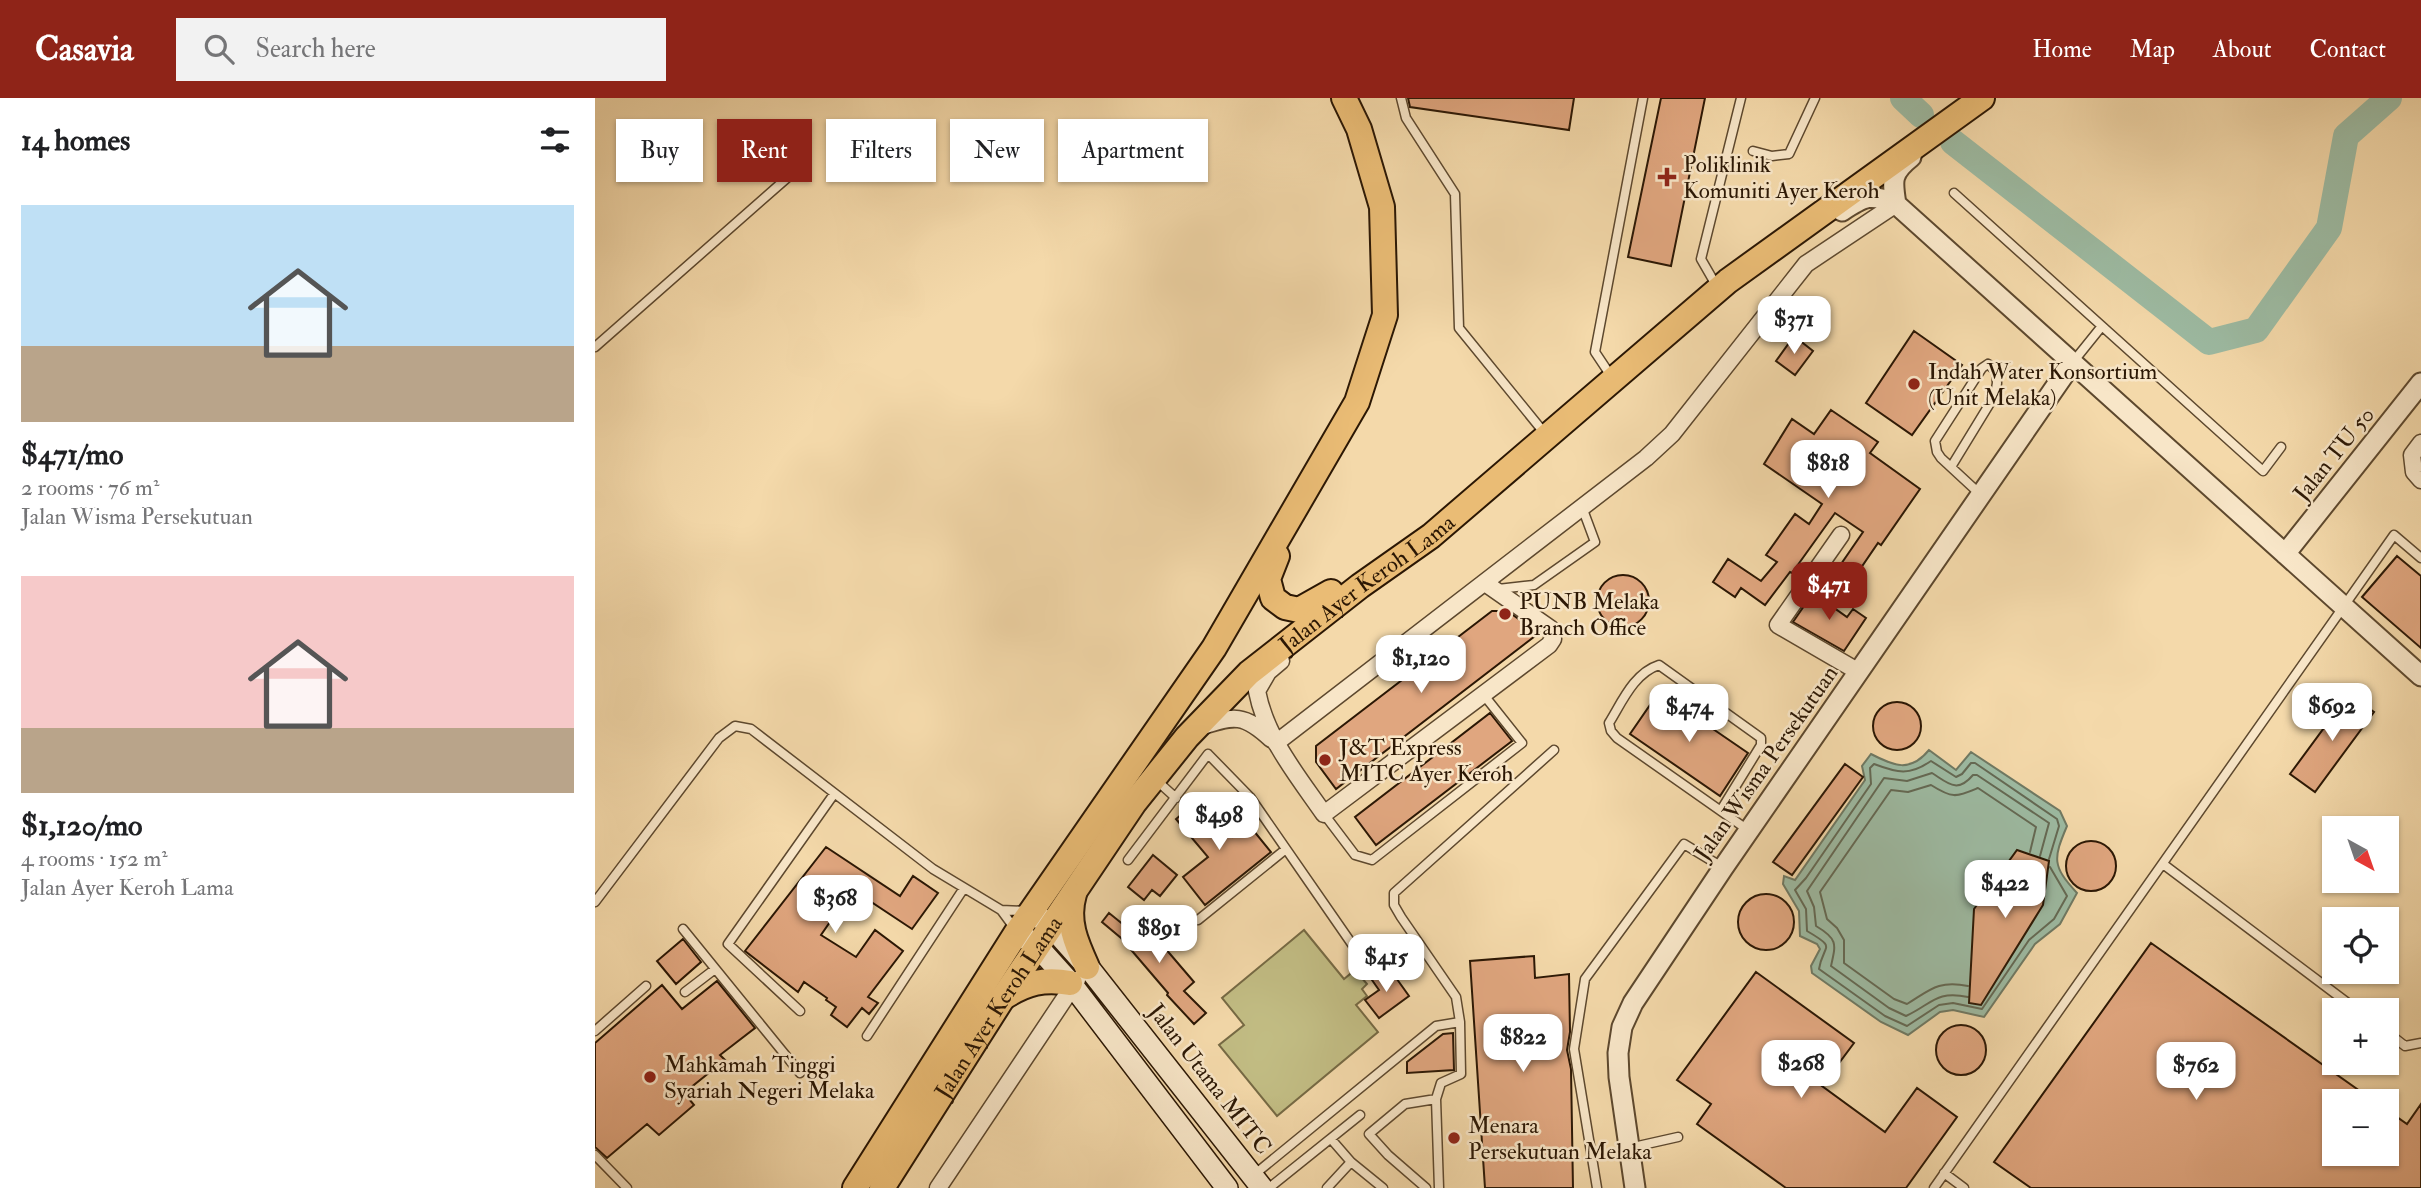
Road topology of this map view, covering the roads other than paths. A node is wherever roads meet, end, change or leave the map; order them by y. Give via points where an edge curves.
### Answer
1 (1344, 98) edge
2 (1401, 98) edge
3 (1643, 98) edge
4 (1741, 98) edge
5 (1815, 98) edge
6 (1983, 98) edge
7 (1753, 152) dead end
8 (782, 182) edge
9 (1954, 193) dead end
10 (1896, 204) junction
11 (1723, 285) junction
12 (2102, 326) junction
13 (595, 347) edge
14 (2072, 363) junction
15 (1613, 378) junction
16 (2421, 383) edge
17 (1338, 435) junction
18 (1548, 437) junction
19 (2421, 443) edge
20 (2281, 447) dead end
21 (1527, 456) junction
22 (1951, 467) junction
23 (2421, 480) edge
24 (1981, 495) junction
25 (1582, 507) junction
26 (1840, 535) dead end
27 (1431, 536) junction
28 (2285, 554) junction
29 (2421, 558) edge
30 (1489, 586) junction
31 (2344, 607) junction
32 (1859, 672) junction
33 (2421, 676) edge
34 (1483, 694) junction
35 (1195, 729) junction
36 (1276, 743) junction
37 (1554, 750) dead end
38 (1131, 765) junction
39 (1154, 778) junction
40 (834, 794) junction
41 (1176, 798) junction
42 (1721, 810) junction
43 (1324, 814) junction
44 (1749, 831) junction
45 (1286, 849) junction
46 (1128, 860) dead end
47 (2162, 864) junction
48 (1723, 868) junction
49 (964, 888) junction
50 (1075, 890) junction
51 (595, 902) edge
52 (1001, 910) junction
53 (1031, 911) junction
54 (1198, 920) dead end
55 (683, 929) dead end
56 (1017, 932) junction
57 (1044, 936) junction
58 (715, 969) junction
59 (1372, 973) dead end
60 (1077, 979) junction
61 (646, 986) dead end
62 (685, 992) dead end
63 (2341, 998) edge
64 (1002, 999) junction
65 (800, 1011) dead end
66 (1460, 1023) junction
67 (595, 1031) edge
68 (867, 1036) dead end
69 (2399, 1041) edge
70 (2421, 1043) edge
71 (800, 1073) dead end
72 (1436, 1099) junction
73 (1360, 1115) dead end
74 (1678, 1138) dead end
75 (1331, 1139) junction
76 (1629, 1148) junction
77 (595, 1156) edge
78 (1351, 1162) junction
79 (1944, 1173) junction
80 (1261, 1184) edge
81 (627, 1188) edge
82 (855, 1188) edge
83 (882, 1188) edge
84 (938, 1188) edge
85 (1227, 1188) edge
86 (1327, 1188) edge
87 (1383, 1188) edge
88 (1426, 1188) edge
89 (1439, 1188) edge
90 (1597, 1188) edge
91 (1635, 1188) edge
92 (1934, 1188) edge
93 (1964, 1188) edge

1 - 17 main road, Jalan Ayer Keroh Lama via 1359,129 1382,206 1385,315 1357,402
2 - 18 lane via 1406,118 1455,194 1459,328
3 - 15 lane via 1595,352
4 - 11 lane via 1701,259
5 - 7 lane via 1789,154
6 - 10 street via 1897,171 1892,179
6 - 11 main road, Jalan Ayer Keroh Lama
8 - 13 lane
9 - 12 lane
10 - 11 street via 1869,196
10 - 14 street
10 - 25 street via 1813,258 1672,434
11 - 15 main road, Jalan Ayer Keroh Lama
12 - 14 lane
12 - 20 lane via 2263,471
14 - 24 street, Jalan Wisma Persekutuan
14 - 28 street
15 - 18 main road, Jalan Ayer Keroh Lama
16 - 28 street, Jalan TU 50
17 - 21 main road via 1268,579 1273,598 1285,607 1299,610 1317,602
17 - 38 main road, Jalan Ayer Keroh Lama via 1214,648
18 - 21 main road, Jalan Ayer Keroh Lama
19 - 23 street via 2412,455 2414,472
21 - 27 main road, Jalan Ayer Keroh Lama
22 - 22 lane via 1937,452 1935,441 1982,368 1994,366 1995,395
22 - 24 lane
24 - 32 street, Jalan Wisma Persekutuan
25 - 30 street
25 - 30 lane via 1595,542 1534,585
26 - 32 street via 1778,625
27 - 35 main road, Jalan Ayer Keroh Lama via 1249,673
27 - 36 street via 1268,672 1257,691
28 - 31 street
29 - 31 lane via 2394,535
30 - 34 street via 1551,629 1553,639
30 - 36 street
31 - 33 street
31 - 47 lane
32 - 44 street, Jalan Wisma Persekutuan
34 - 43 street
34 - 43 lane via 1522,743 1372,860 1355,855
35 - 36 street via 1224,719 1241,719 1254,723
35 - 39 main road, Jalan Ayer Keroh Lama
36 - 43 street
37 - 66 lane via 1394,893 1394,905 1456,997
38 - 39 lane
38 - 53 main road, Jalan Ayer Keroh Lama
39 - 41 lane
39 - 50 main road, Jalan Ayer Keroh Lama
40 - 49 lane
40 - 51 lane via 751,729 735,726 719,738
40 - 65 lane via 728,944
41 - 45 lane via 1208,754 1250,797
41 - 46 lane
42 - 42 lane via 1611,731 1609,723 1648,668 1658,665 1761,738
42 - 44 lane
44 - 48 street, Jalan Wisma Persekutuan
45 - 54 lane
45 - 59 lane
47 - 63 lane
47 - 79 lane
48 - 76 street, Jalan Wisma Persekutuan via 1633,1003 1622,1027 1619,1077
48 - 90 lane via 1684,844 1585,979 1574,1049
49 - 52 lane
49 - 68 lane
50 - 57 main road, Jalan Ayer Keroh Lama
50 - 60 main road via 1071,903
52 - 53 lane
52 - 56 lane
53 - 56 main road, Jalan Ayer Keroh Lama
53 - 57 main road
55 - 58 lane
56 - 57 main road
56 - 82 main road, Jalan Ayer Keroh Lama
57 - 60 main road
57 - 64 main road, Jalan Ayer Keroh Lama
58 - 62 lane
58 - 71 lane
60 - 64 main road via 1036,982
60 - 80 main road, Jalan Utama MITC
60 - 84 street
60 - 85 main road
61 - 67 lane
64 - 83 main road, Jalan Ayer Keroh Lama
66 - 72 lane via 1461,1074 1441,1083
66 - 80 lane via 1436,1026
69 - 70 lane via 2405,1046
72 - 88 lane via 1405,1104 1369,1135
72 - 89 lane
73 - 75 lane
74 - 76 lane
75 - 78 lane
75 - 80 lane
76 - 91 street, Jalan Wisma Persekutuan
77 - 81 lane
78 - 86 lane
78 - 87 lane
79 - 92 lane
79 - 93 lane

